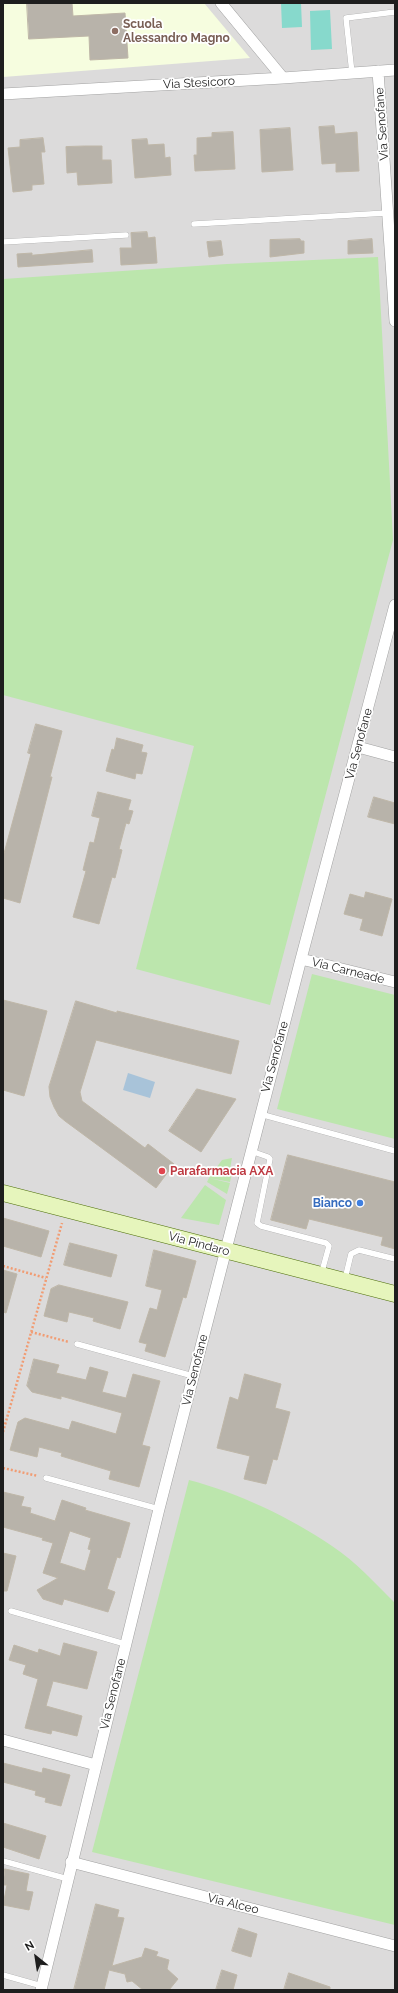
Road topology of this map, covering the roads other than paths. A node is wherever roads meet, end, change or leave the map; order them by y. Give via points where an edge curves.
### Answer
1 (221, 3) edge
2 (395, 12) edge
3 (395, 70) edge
4 (378, 71) junction
5 (352, 73) junction
6 (284, 78) junction
7 (3, 94) edge
8 (390, 218) edge
9 (194, 224) dead end
10 (126, 235) dead end
11 (3, 242) edge
12 (395, 321) edge
13 (395, 605) edge
14 (358, 747) junction
15 (395, 757) edge
16 (301, 959) junction
17 (395, 982) edge
18 (260, 1114) junction
19 (251, 1151) junction
20 (395, 1151) edge
21 (3, 1193) edge
22 (225, 1250) junction
23 (395, 1259) edge
24 (321, 1275) junction
25 (344, 1281) junction
26 (395, 1294) edge
27 (77, 1344) road end
28 (193, 1376) junction
29 (46, 1478) road end
30 (159, 1509) junction
31 (11, 1611) dead end
32 (126, 1644) junction
33 (3, 1740) edge
34 (96, 1765) junction
35 (3, 1861) edge
36 (71, 1862) junction
37 (68, 1879) junction
38 (395, 1946) edge
39 (3, 1975) edge
40 (42, 1988) edge

1 - 6 street
2 - 5 lane via 346,18
3 - 4 street, Via Stesicoro
4 - 5 street, Via Stesicoro
4 - 8 street, Via Senofane
5 - 6 street, Via Stesicoro
6 - 7 street, Via Stesicoro
8 - 9 lane
8 - 12 street, Via Senofane
10 - 11 lane
13 - 14 street, Via Senofane
14 - 15 street
14 - 16 street, Via Senofane
16 - 17 street, Via Carneade
16 - 18 street, Via Senofane
18 - 19 street, Via Senofane
18 - 20 lane
19 - 22 street, Via Senofane
19 - 24 lane via 270,1159 258,1223 261,1226 326,1242 329,1246
21 - 22 street, Via Pindaro
22 - 24 street, Via Pindaro
22 - 28 street, Via Senofane
23 - 25 lane via 359,1250 354,1252 351,1254
24 - 25 street, Via Pindaro
25 - 26 street, Via Pindaro
27 - 28 lane
28 - 30 street, Via Senofane
29 - 30 lane
30 - 32 street, Via Senofane
31 - 32 lane
32 - 34 street, Via Senofane
33 - 34 street
34 - 36 street, Via Senofane
35 - 37 lane
36 - 37 street, Via Senofane
36 - 38 street, Via Alceo
37 - 40 street, Via Senofane
39 - 40 lane

